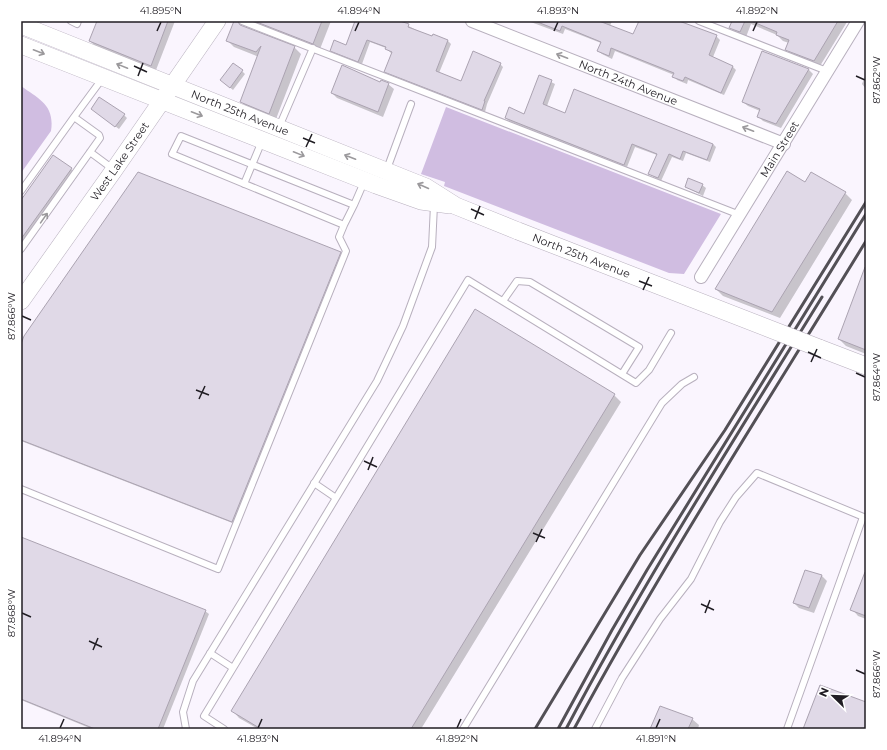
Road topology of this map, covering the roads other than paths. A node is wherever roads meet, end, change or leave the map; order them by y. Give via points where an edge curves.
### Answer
1 (71, 21) edge
2 (78, 21) edge
3 (217, 21) edge
4 (242, 21) edge
5 (472, 21) edge
6 (699, 21) edge
7 (858, 21) edge
8 (21, 25) edge
9 (21, 45) edge
10 (313, 48) junction
11 (828, 72) junction
12 (103, 77) junction
13 (172, 85) junction
14 (161, 100) junction
15 (411, 104) dead end
16 (74, 117) junction
17 (278, 128) junction
18 (263, 140) junction
19 (784, 144) junction
20 (90, 152) junction
21 (252, 165) junction
22 (114, 170) junction
23 (386, 171) junction
24 (365, 180) junction
25 (244, 184) junction
26 (21, 192) edge
27 (434, 203) junction
28 (354, 205) junction
29 (456, 206) junction
30 (740, 215) junction
31 (344, 225) junction
32 (21, 249) edge
33 (701, 277) dead end
34 (21, 301) edge
35 (503, 301) junction
36 (671, 333) dead end
37 (866, 366) edge
38 (622, 374) junction
39 (694, 377) dead end
40 (314, 483) junction
41 (21, 489) edge
42 (336, 498) junction
43 (865, 517) edge
44 (210, 653) junction
45 (233, 668) junction
46 (186, 729) edge
47 (224, 729) edge
48 (463, 729) edge
49 (595, 729) edge
50 (787, 729) edge

1 - 2 lane via 77,24
3 - 13 main road, West Lake Street
4 - 10 lane
19 -> 5 street, North 24th Avenue
6 - 11 lane
7 - 11 street, Main Street
13 -> 8 main road, North 25th Avenue
9 -> 12 main road, North 25th Avenue
10 - 17 lane
10 - 30 lane
11 - 19 street, Main Street
12 - 14 main road, North 25th Avenue
12 - 16 lane
13 - 14 main road, West Lake Street
13 - 17 main road, North 25th Avenue
14 -> 18 main road, North 25th Avenue
14 - 22 main road, West Lake Street
15 - 23 lane
16 - 20 lane via 99,135 100,138
16 - 26 lane
23 -> 17 main road, North 25th Avenue
18 - 21 lane
18 -> 24 main road, North 25th Avenue
19 - 30 street, Main Street
20 - 22 lane
32 -> 20 lane
21 - 25 lane
21 - 25 lane via 181,136 172,154
21 - 28 lane
22 - 34 main road, West Lake Street
29 -> 23 main road, North 25th Avenue via 426,187
24 - 27 main road, North 25th Avenue via 421,201
24 - 28 lane
25 - 31 lane
27 - 29 main road, North 25th Avenue
27 - 40 lane via 432,247 403,326 378,381
28 - 31 lane
29 - 37 main road, North 25th Avenue, bridge
30 - 33 street, Main Street
31 - 41 lane via 339,236 346,251 218,569
35 - 38 lane
35 - 38 lane via 517,281 530,282 639,347
35 - 42 lane via 468,280
36 - 38 lane via 649,370 636,383
39 - 48 lane via 682,384 662,403
40 - 42 lane
40 - 44 lane
42 - 45 lane
43 - 49 lane via 757,473 736,497 720,522 691,579 660,619 622,678
43 - 50 lane
44 - 45 lane
44 - 46 lane via 193,681 183,712
45 - 47 lane via 204,716

